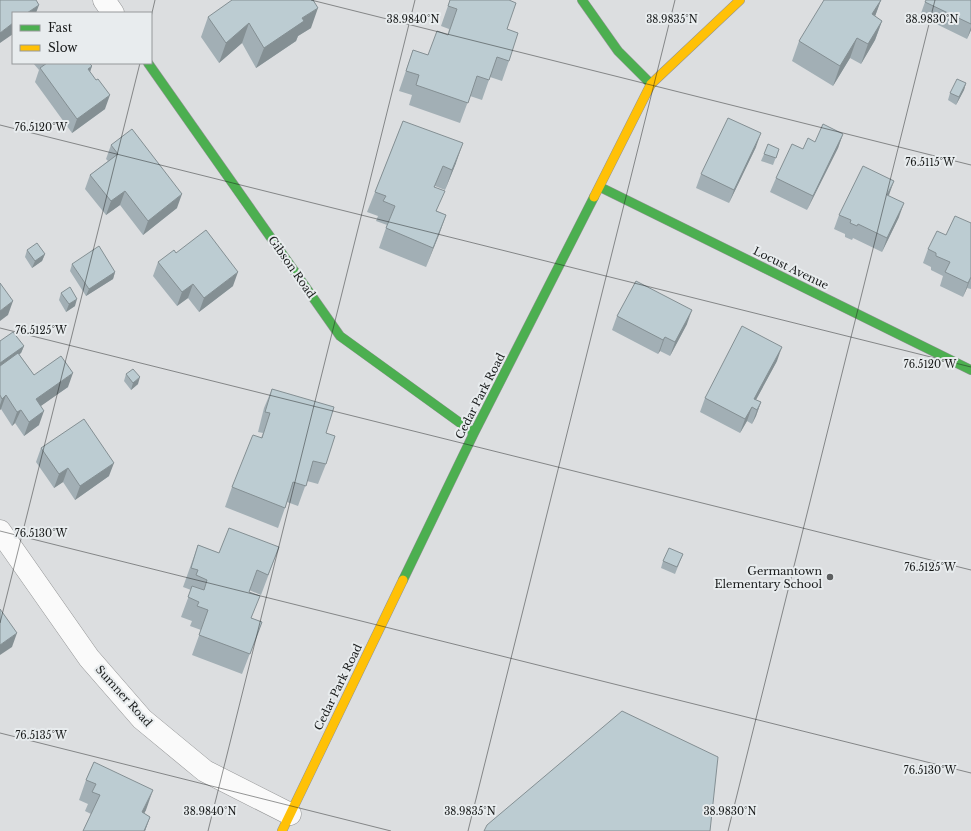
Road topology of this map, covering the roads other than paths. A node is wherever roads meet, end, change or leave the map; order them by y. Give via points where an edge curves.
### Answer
1 (104, 0) edge
2 (582, 0) edge
3 (740, 0) edge
4 (112, 12) edge
5 (149, 64) edge
6 (652, 84) junction
7 (600, 187) junction
8 (971, 370) edge
9 (474, 433) junction
10 (0, 531) edge
11 (286, 822) edge

1 - 4 street
2 - 6 street via 618,51
3 - 6 street, Cedar Park Road
5 - 9 street, Gibson Road via 340,336
6 - 7 street, Cedar Park Road
7 - 8 street, Locust Avenue
7 - 9 street, Cedar Park Road
9 - 11 street, Cedar Park Road
10 - 11 street, Sumner Road via 90,658 142,720 205,771

